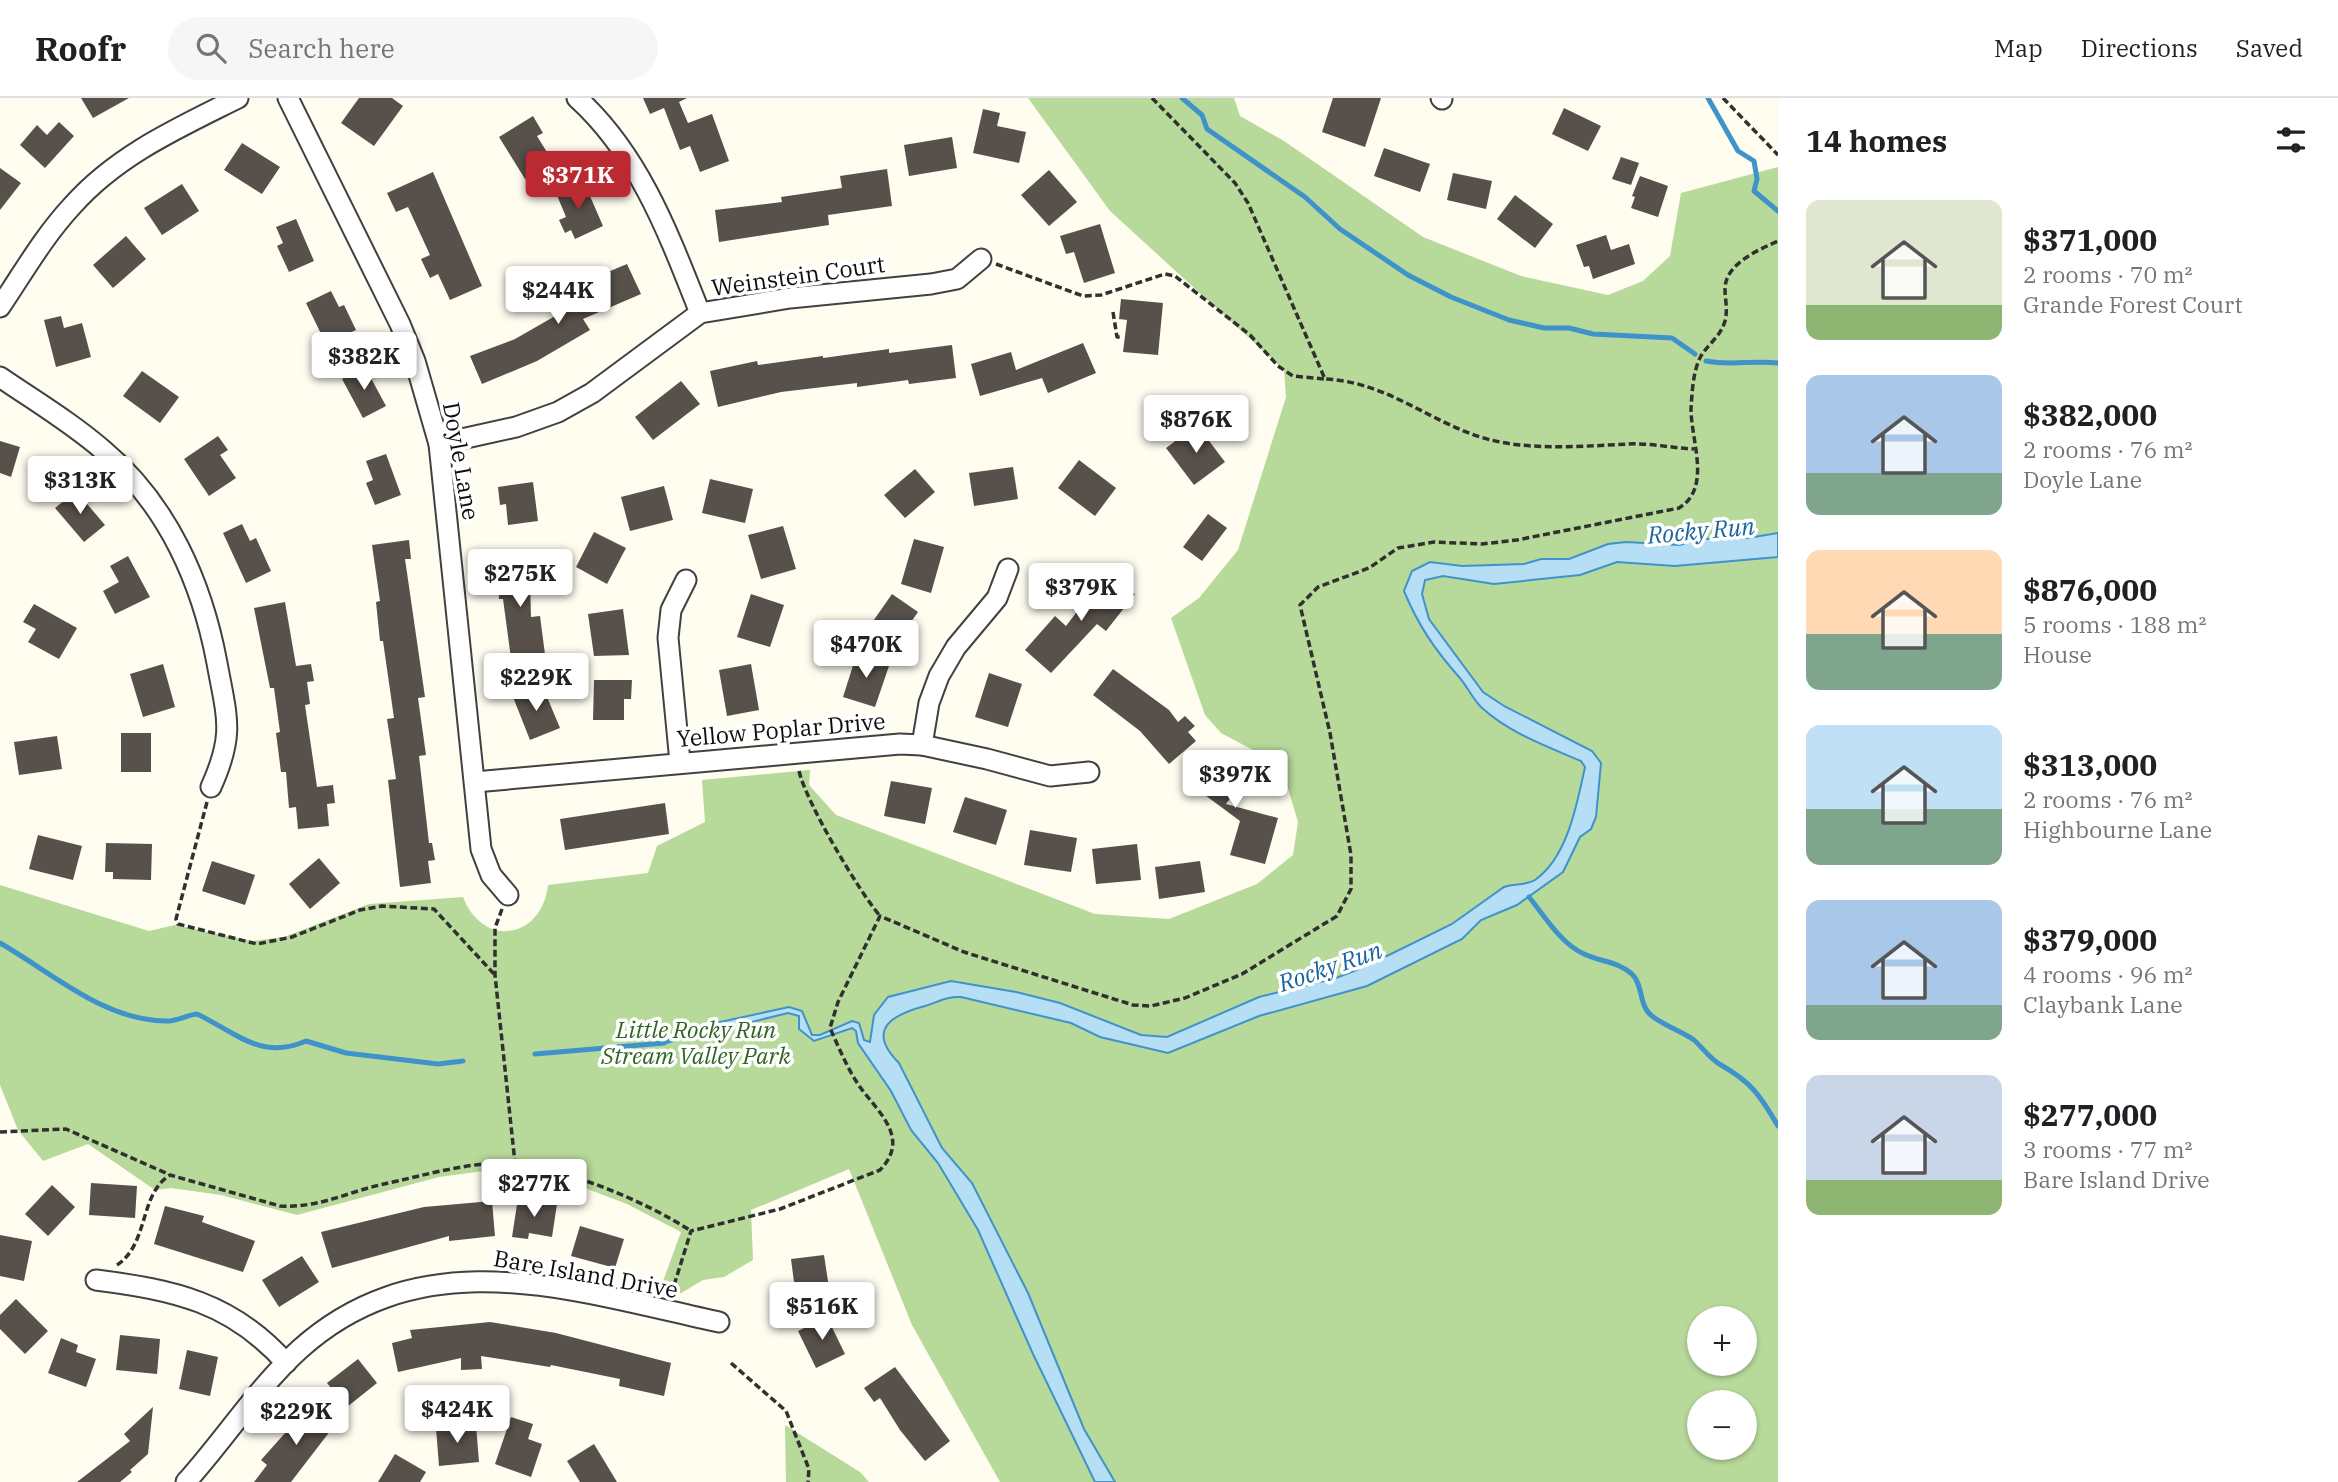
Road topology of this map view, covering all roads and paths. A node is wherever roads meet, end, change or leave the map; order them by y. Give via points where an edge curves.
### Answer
1 (238, 98) edge
2 (288, 98) edge
3 (577, 98) edge
4 (1152, 98) edge
5 (1723, 98) edge
6 (1778, 155) edge
7 (1778, 241) edge
8 (981, 258) joint
9 (0, 307) edge
10 (1113, 312) dead end
11 (700, 313) junction
12 (1121, 337) dead end
13 (0, 377) edge
14 (1325, 379) junction
15 (439, 444) junction
16 (1694, 449) junction
17 (1008, 569) dead end
18 (686, 580) dead end
19 (922, 745) junction
20 (797, 752) junction
21 (680, 762) junction
22 (1089, 772) dead end
23 (475, 782) junction
24 (211, 787) joint
25 (508, 895) joint
26 (880, 916) junction
27 (495, 975) junction
28 (0, 1132) edge
29 (515, 1163) junction
30 (170, 1175) junction
31 (691, 1231) junction
32 (96, 1280) joint
33 (656, 1309) junction
34 (719, 1322) dead end
35 (286, 1363) junction
36 (730, 1363) dead end
37 (188, 1482) edge
38 (808, 1482) edge

1 - 9 street via 158,138 98,179 54,228
2 - 15 street, Doyle Lane via 400,324
3 - 11 street via 629,158 664,225
4 - 14 path via 1235,183 1248,203
5 - 6 path
7 - 16 path via 1728,274 1726,317 1721,332 1699,359 1695,379 1691,404
8 - 11 street, Weinstein Court via 957,279
8 - 14 path via 1083,296 1101,295 1165,274 1175,276 1250,335 1285,371 1306,380
10 - 12 path via 1117,337
11 - 15 street, Weinstein Court via 593,393 558,412 516,427
13 - 24 street via 104,451 141,489 173,535 205,611 227,722 226,755
14 - 16 path via 1375,387 1471,434 1501,442
15 - 23 street, Doyle Lane
16 - 26 path via 1696,492 1679,508 1517,540 1420,543 1398,548 1369,568 1308,593 1300,605 1330,733 1351,855 1352,889 1336,916 1242,974 1185,998 1133,1005 964,952
17 - 19 street via 997,598 956,647 939,676
18 - 21 street via 671,610 668,638
19 - 20 street, Yellow Poplar Drive
19 - 22 street, Yellow Poplar Drive via 1050,776
20 - 21 street, Yellow Poplar Drive
20 - 26 path via 802,784
21 - 23 street, Yellow Poplar Drive
23 - 25 street, Doyle Lane via 481,849 491,876
24 - 27 path via 177,924 257,944 382,906 434,909
25 - 27 path via 495,928
26 - 31 path via 830,1028 861,1089 885,1116 893,1149 889,1161 880,1170 779,1209
27 - 29 path
28 - 30 path via 66,1129
29 - 30 path via 418,1177 298,1207
29 - 31 path via 636,1200
30 - 32 path via 154,1194 130,1257
31 - 33 path via 670,1300
32 - 35 street via 156,1288 206,1303 258,1335
33 - 34 street, Bare Island Drive
33 - 35 street, Bare Island Drive via 523,1283 434,1284 362,1307 326,1329
35 - 37 street, Bare Island Drive
36 - 38 path via 786,1411 809,1469

